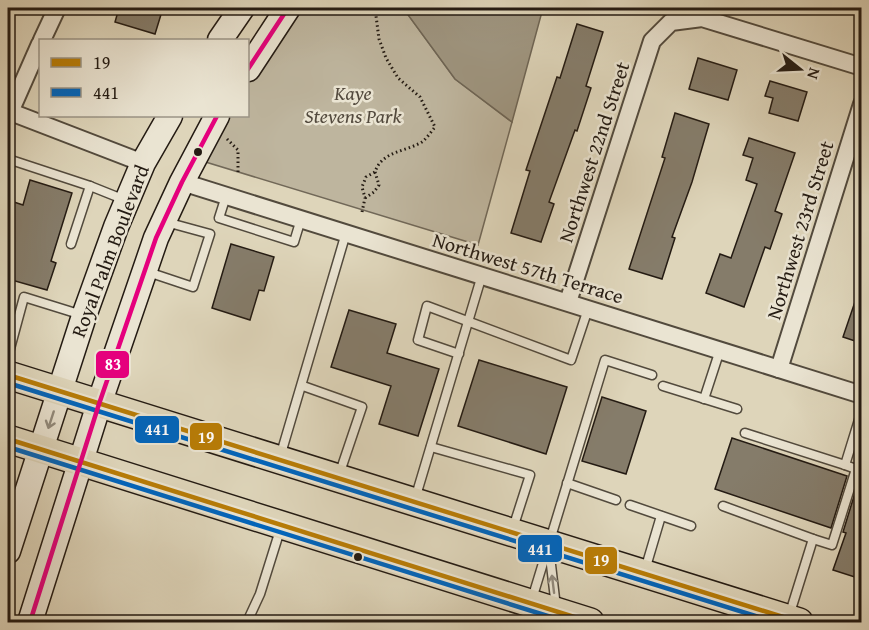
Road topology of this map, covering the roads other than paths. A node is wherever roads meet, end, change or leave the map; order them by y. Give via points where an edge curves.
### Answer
1 (57, 8) edge
2 (242, 8) edge
3 (288, 8) edge
4 (42, 39) edge
5 (221, 39) edge
6 (39, 46) edge
7 (249, 67) edge
8 (861, 67) edge
9 (861, 104) edge
10 (8, 113) edge
11 (169, 117) edge
12 (220, 124) edge
13 (8, 159) edge
14 (143, 163) junction
15 (182, 182) junction
16 (90, 186) junction
17 (226, 196) junction
18 (126, 200) junction
19 (301, 219) junction
20 (164, 221) junction
21 (346, 233) junction
22 (71, 244) dead end
23 (145, 271) junction
24 (482, 275) junction
25 (568, 302) junction
26 (588, 309) junction
27 (84, 316) junction
28 (468, 320) junction
29 (720, 350) junction
30 (459, 354) junction
31 (8, 356) edge
32 (780, 369) junction
33 (8, 375) edge
34 (652, 375) dead end
35 (303, 386) junction
36 (663, 386) dead end
37 (60, 391) junction
38 (861, 395) edge
39 (704, 399) junction
40 (99, 404) junction
41 (737, 410) dead end
42 (861, 410) edge
43 (745, 433) dead end
44 (8, 439) edge
45 (431, 447) junction
46 (41, 450) junction
47 (279, 460) junction
48 (80, 463) junction
49 (845, 465) junction
50 (338, 479) junction
51 (567, 483) junction
52 (616, 500) dead end
53 (414, 502) junction
54 (630, 504) dead end
55 (723, 506) dead end
56 (661, 516) junction
57 (282, 526) junction
58 (691, 526) dead end
59 (511, 533) junction
60 (813, 539) junction
61 (548, 545) junction
62 (8, 551) edge
63 (643, 574) junction
64 (528, 613) edge
65 (555, 617) edge
66 (794, 621) edge
67 (30, 622) edge
68 (247, 622) edge
69 (590, 622) edge

1 - 4 street
2 - 5 main road
3 - 7 main road
6 - 10 street
8 - 25 street, Northwest 22nd Street via 702,18 671,22 652,41
9 - 32 street, Northwest 23rd Street
10 - 14 street
11 - 14 main road, Royal Palm Boulevard
12 - 15 main road, Royal Palm Boulevard
13 - 16 lane
14 - 18 main road, Royal Palm Boulevard
15 - 17 street, Northwest 57th Terrace
15 - 20 main road, Royal Palm Boulevard
16 - 18 lane
16 - 22 lane
17 - 19 street, Northwest 57th Terrace
17 - 19 lane via 219,218 294,242
18 - 27 main road, Royal Palm Boulevard
19 - 21 street, Northwest 57th Terrace
20 - 23 main road, Royal Palm Boulevard
20 - 23 lane via 210,234 193,287
21 - 24 street, Northwest 57th Terrace
21 - 35 lane
23 - 40 main road, Royal Palm Boulevard
24 - 25 street, Northwest 57th Terrace
24 - 28 lane
25 - 26 street, Northwest 57th Terrace
26 - 28 lane via 571,360
26 - 29 street, Northwest 57th Terrace
27 - 31 lane via 24,297
27 - 37 main road, Royal Palm Boulevard
28 - 30 lane
28 - 30 lane via 427,306 418,340
29 - 32 street, Northwest 57th Terrace
29 - 39 lane
30 - 45 lane
32 - 38 street, Northwest 57th Terrace
33 - 37 main road
34 - 51 lane via 605,360
35 - 47 lane
35 - 50 lane via 362,406
36 - 39 lane
37 - 40 main road
37 -> 46 main road, Royal Palm Boulevard
39 - 41 lane
40 - 47 main road
40 - 48 main road, Royal Palm Boulevard
42 - 49 lane
43 - 49 lane
44 - 46 main road
45 - 53 lane
45 - 59 lane via 530,476
46 - 48 main road
46 - 62 main road, Royal Palm Boulevard
47 - 50 main road
48 - 57 main road
48 - 67 main road, Royal Palm Boulevard
49 - 60 lane via 856,469 832,544
50 - 53 main road
51 - 52 lane
51 - 61 lane
53 - 59 main road
54 - 56 lane
55 - 60 lane
56 - 58 lane
56 - 63 lane
57 - 64 main road
57 - 68 lane
59 - 61 main road
60 - 66 lane
61 - 63 main road
61 - 64 lane
65 -> 61 lane
63 - 66 main road
64 - 65 main road
65 - 69 main road

